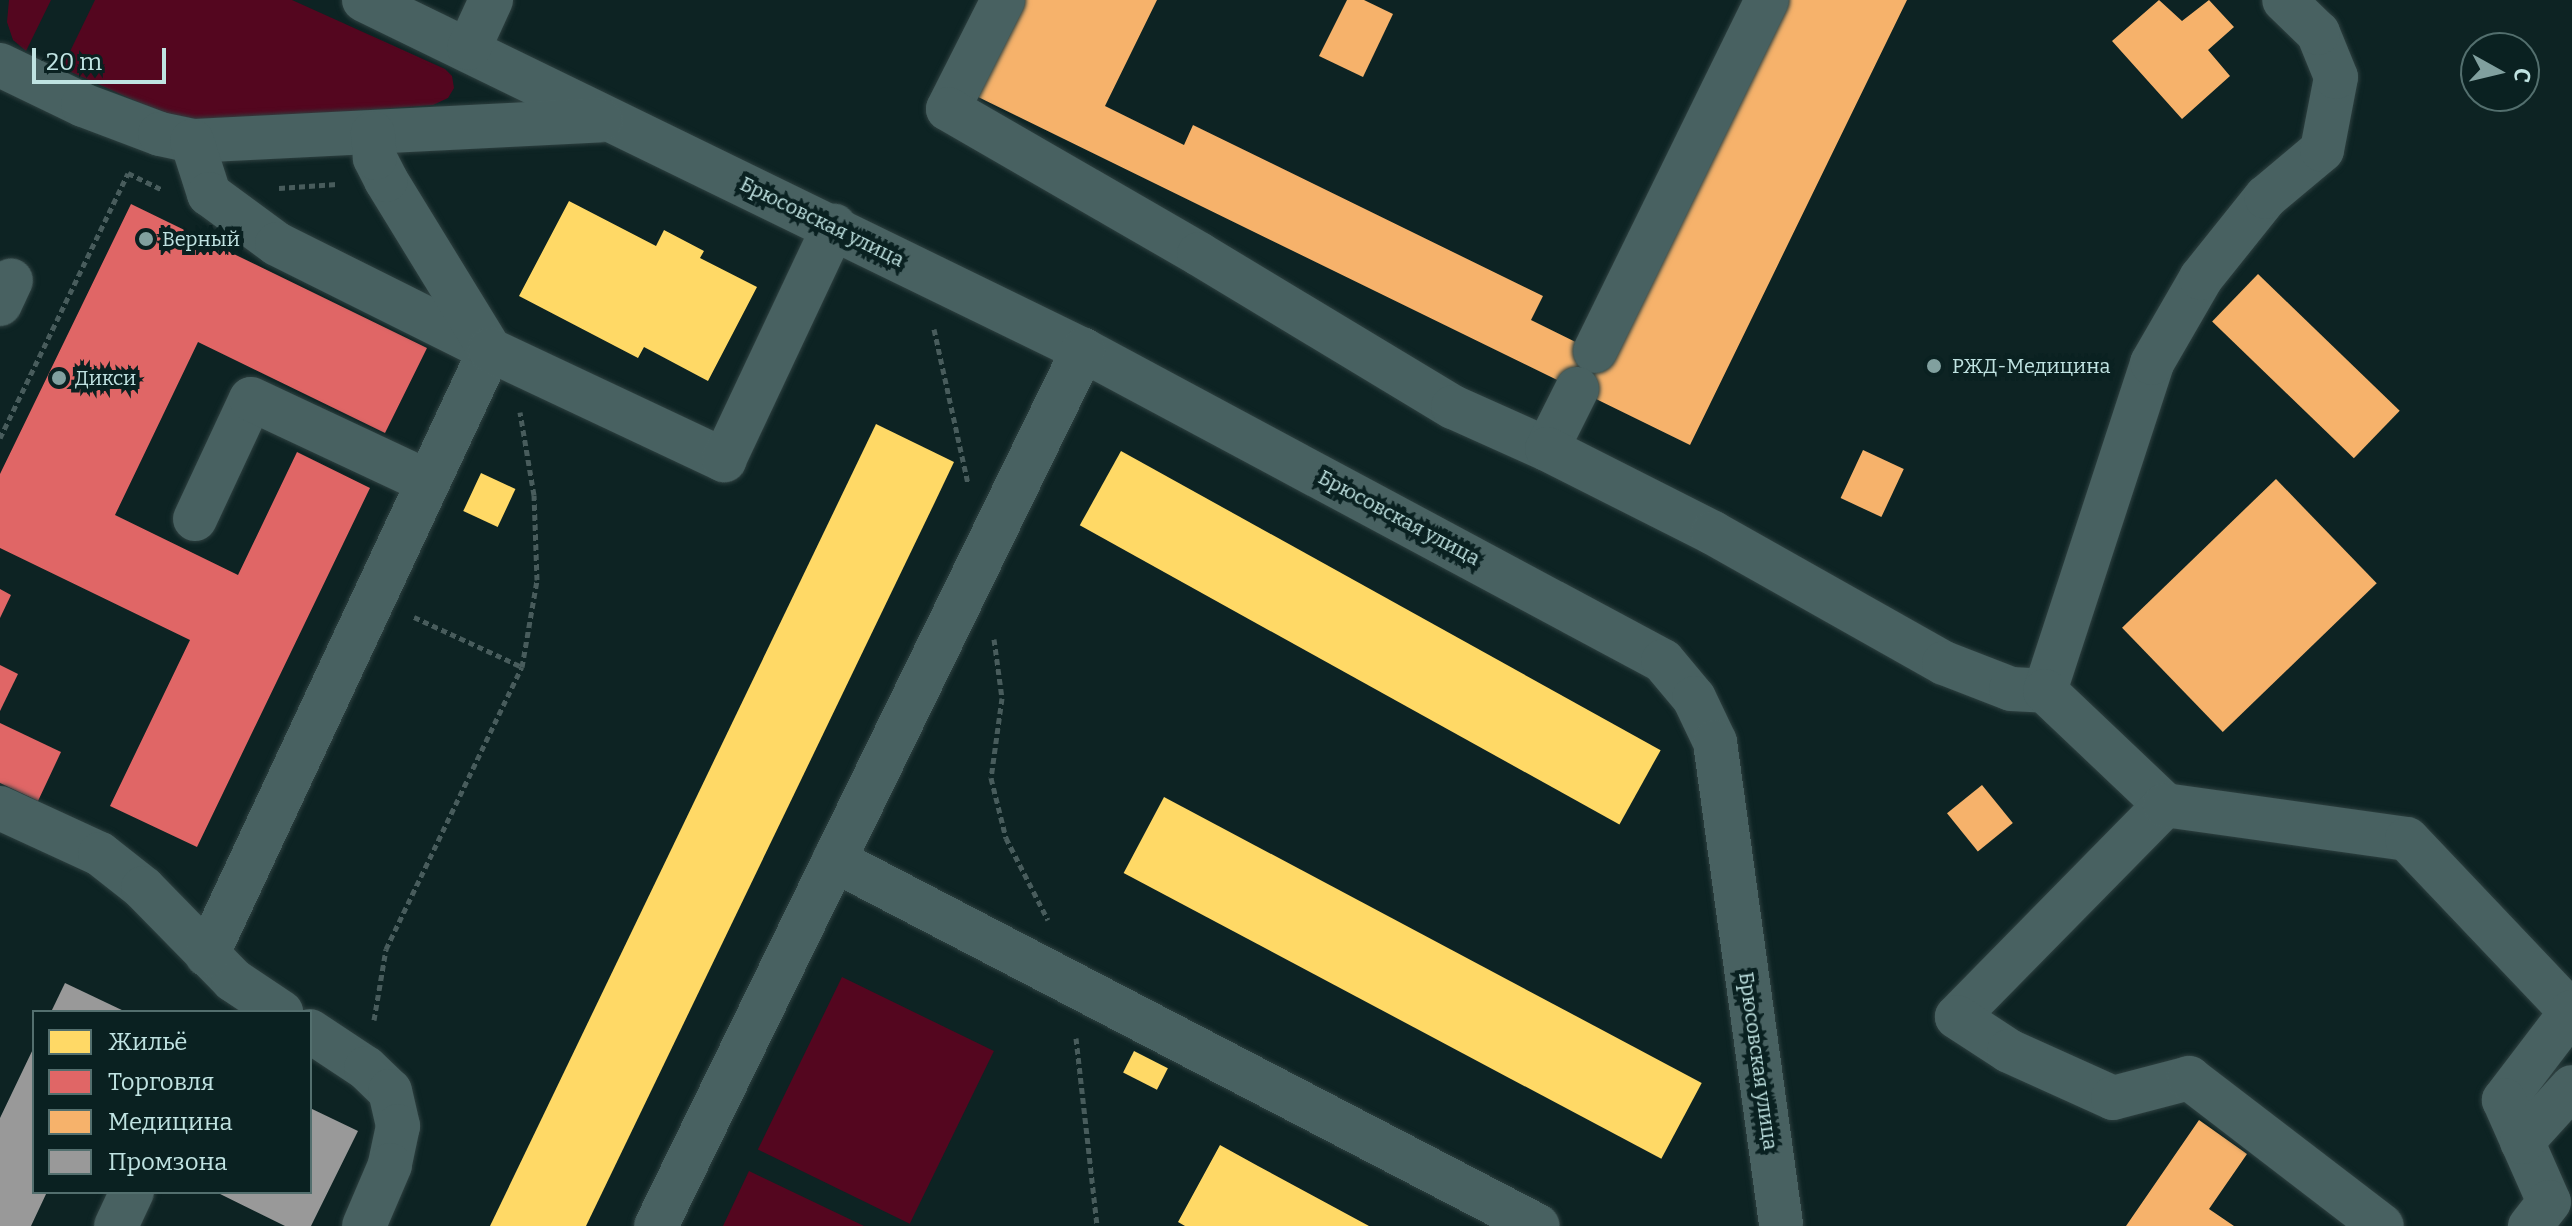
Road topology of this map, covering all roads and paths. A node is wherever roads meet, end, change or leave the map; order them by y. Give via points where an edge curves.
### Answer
1 (364, 0) edge
2 (491, 0) edge
3 (1003, 0) edge
4 (1767, 0) edge
5 (2284, 0) edge
6 (469, 48) junction
7 (0, 65) edge
8 (607, 120) junction
9 (373, 133) junction
10 (192, 141) junction
11 (834, 226) junction
12 (63, 305) dead end
13 (932, 320) dead end
14 (490, 350) junction
15 (1083, 350) junction
16 (0, 438) edge
17 (1547, 449) junction
18 (428, 482) junction
19 (195, 519) dead end
20 (983, 555) junction
21 (374, 598) junction
22 (993, 627) dead end
23 (522, 667) junction
24 (2045, 691) junction
25 (2165, 805) junction
26 (0, 808) edge
27 (834, 860) junction
28 (1068, 979) junction
29 (219, 983) edge
30 (277, 1010) edge
31 (312, 1032) edge
32 (366, 1068) junction
33 (2572, 1087) edge
34 (2522, 1142) junction
35 (131, 1194) edge
36 (116, 1226) edge
37 (364, 1226) edge
38 (656, 1226) edge
39 (1097, 1226) edge
40 (1538, 1226) edge
41 (1781, 1226) edge
42 (2382, 1226) edge
43 (2530, 1226) edge

1 - 6 street, Брюсовская улица
2 - 6 street
3 - 17 street via 948,109 1453,407
4 - 17 street
5 - 24 street via 2318,33 2336,77 2322,150 2266,197 2201,278 2152,363
6 - 8 street, Брюсовская улица
7 - 10 street, Брюсовская улица via 83,105
8 - 9 street, Брюсовская улица
8 - 11 street, Брюсовская улица
9 - 10 street, Брюсовская улица
9 - 14 street via 375,158 386,180
10 - 14 street via 209,194 277,244
11 - 14 street via 724,460
11 - 15 street, Брюсовская улица
12 - 16 path
13 - 20 path
14 - 18 street
14 - 23 path via 522,415 534,495 537,580
15 - 20 street
15 - 41 street, Брюсовская улица via 1618,634 1663,661 1694,698 1715,742
17 - 24 street via 1713,533 1944,663 2011,689
18 - 19 street via 251,399
18 - 21 street
20 - 27 street
21 - 23 path
21 - 29 street
22 - 28 path via 1002,698 991,778 1006,838 1041,901
23 - 32 path via 386,949
24 - 25 street
25 - 34 street via 2407,839 2571,1012 2504,1100
25 - 42 street via 1957,1017 2009,1051 2113,1098 2189,1078
26 - 29 street via 100,854 143,888
27 - 28 street
27 - 38 street
28 - 39 path
28 - 40 street
29 - 30 street
31 - 32 street
32 - 37 street via 390,1091 398,1126 390,1165
33 - 34 street
34 - 43 street via 2549,1202
35 - 36 street

